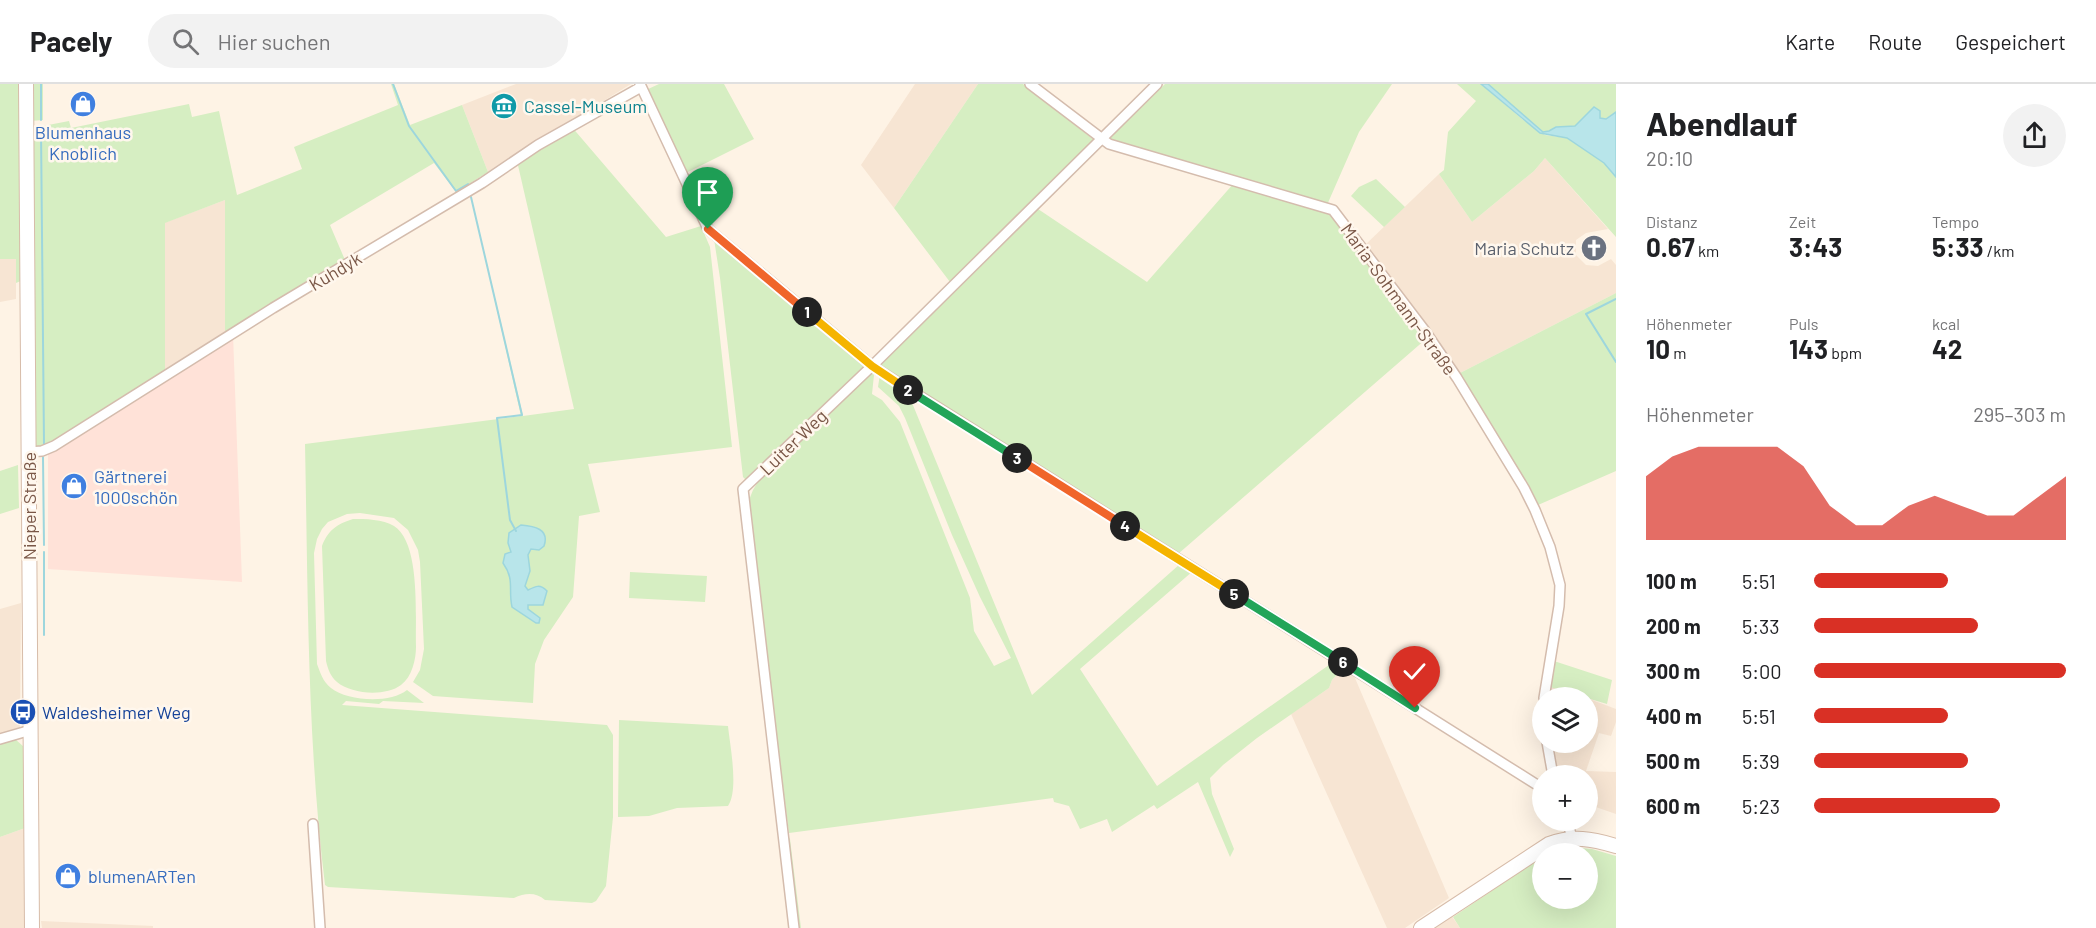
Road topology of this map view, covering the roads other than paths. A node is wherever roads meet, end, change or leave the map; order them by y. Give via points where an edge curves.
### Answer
1 (26, 84) edge
2 (1030, 84) edge
3 (1157, 84) edge
4 (640, 85) edge
5 (1101, 139) junction
6 (872, 366) junction
7 (29, 452) junction
8 (1546, 687) edge
9 (31, 730) junction
10 (0, 739) edge
11 (1532, 782) edge
12 (314, 824) dead end
13 (1570, 831) edge
14 (1572, 838) junction
15 (1616, 846) edge
16 (32, 928) edge
17 (320, 928) edge
18 (794, 928) edge
19 (1421, 928) edge

1 - 7 main road, Nieper Straße
2 - 5 street, Maria-Sohmann-Straße
3 - 5 street, Luiter Weg
4 - 6 street via 708,229
4 - 7 street, Kuhdyk via 54,446
5 - 6 street, Luiter Weg
5 - 8 street, Maria-Sohmann-Straße via 1333,210 1425,331 1535,510 1560,585
6 - 11 street
6 - 18 street, Luiter Weg via 743,489
7 - 9 main road, Nieper Straße
9 - 10 street
9 - 16 main road, Nieper Straße
12 - 17 street
13 - 14 street
14 - 15 main road
14 - 19 main road via 1540,849

